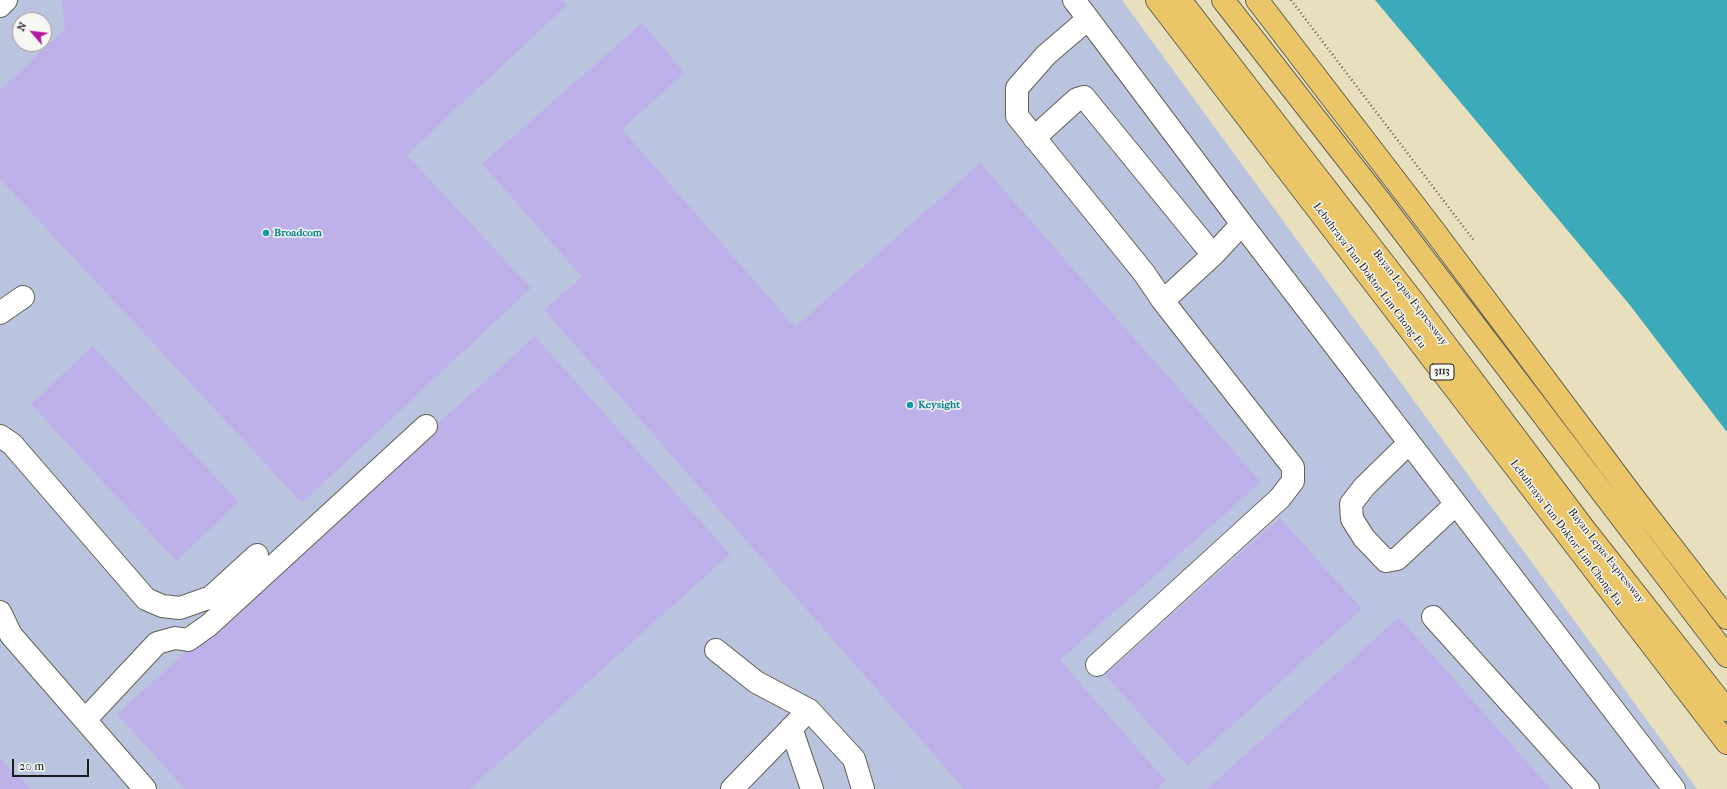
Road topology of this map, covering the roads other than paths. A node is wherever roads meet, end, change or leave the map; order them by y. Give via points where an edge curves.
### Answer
1 (1074, 0) edge
2 (1157, 0) edge
3 (1180, 0) edge
4 (1223, 0) edge
5 (1257, 0) edge
6 (1088, 19) junction
7 (1034, 138) junction
8 (1242, 224) junction
9 (1213, 255) junction
10 (23, 297) dead end
11 (1162, 301) junction
12 (0, 314) edge
13 (426, 426) dead end
14 (0, 436) edge
15 (1409, 443) junction
16 (1456, 504) junction
17 (257, 555) dead end
18 (0, 612) edge
19 (1433, 617) dead end
20 (1727, 618) edge
21 (716, 650) dead end
22 (1727, 656) edge
23 (1097, 665) dead end
24 (809, 710) junction
25 (1727, 710) edge
26 (85, 720) junction
27 (791, 728) junction
28 (1727, 743) edge
29 (145, 789) edge
30 (732, 789) edge
31 (812, 789) edge
32 (863, 789) edge
33 (1588, 789) edge
34 (1674, 789) edge

1 - 6 street
2 - 28 highway, Lebuhraya Tun Doktor Lim Chong Eu / 3113
3 - 25 highway, Bayan Lepas Expressway / 3113 via 1585,530
4 - 22 highway
5 - 20 highway
6 - 7 street via 1046,55 1017,88 1017,116
6 - 8 street
7 - 9 street via 1077,99 1084,97
7 - 11 street via 1144,273
8 - 9 street
8 - 15 street
9 - 11 street
10 - 12 street
11 - 23 street via 1293,467 1293,481 1280,498
13 - 26 street via 209,625 188,640 175,638 156,643
14 - 17 street via 12,444 146,599 162,606 180,608 211,597
15 - 16 street
15 - 16 street via 1364,487 1351,504 1352,519 1364,538 1386,561 1397,559
16 - 34 street
18 - 26 street via 11,635
19 - 33 street
21 - 24 street via 756,682
24 - 27 street
24 - 32 street via 854,758
26 - 29 street
27 - 30 street
27 - 31 street

